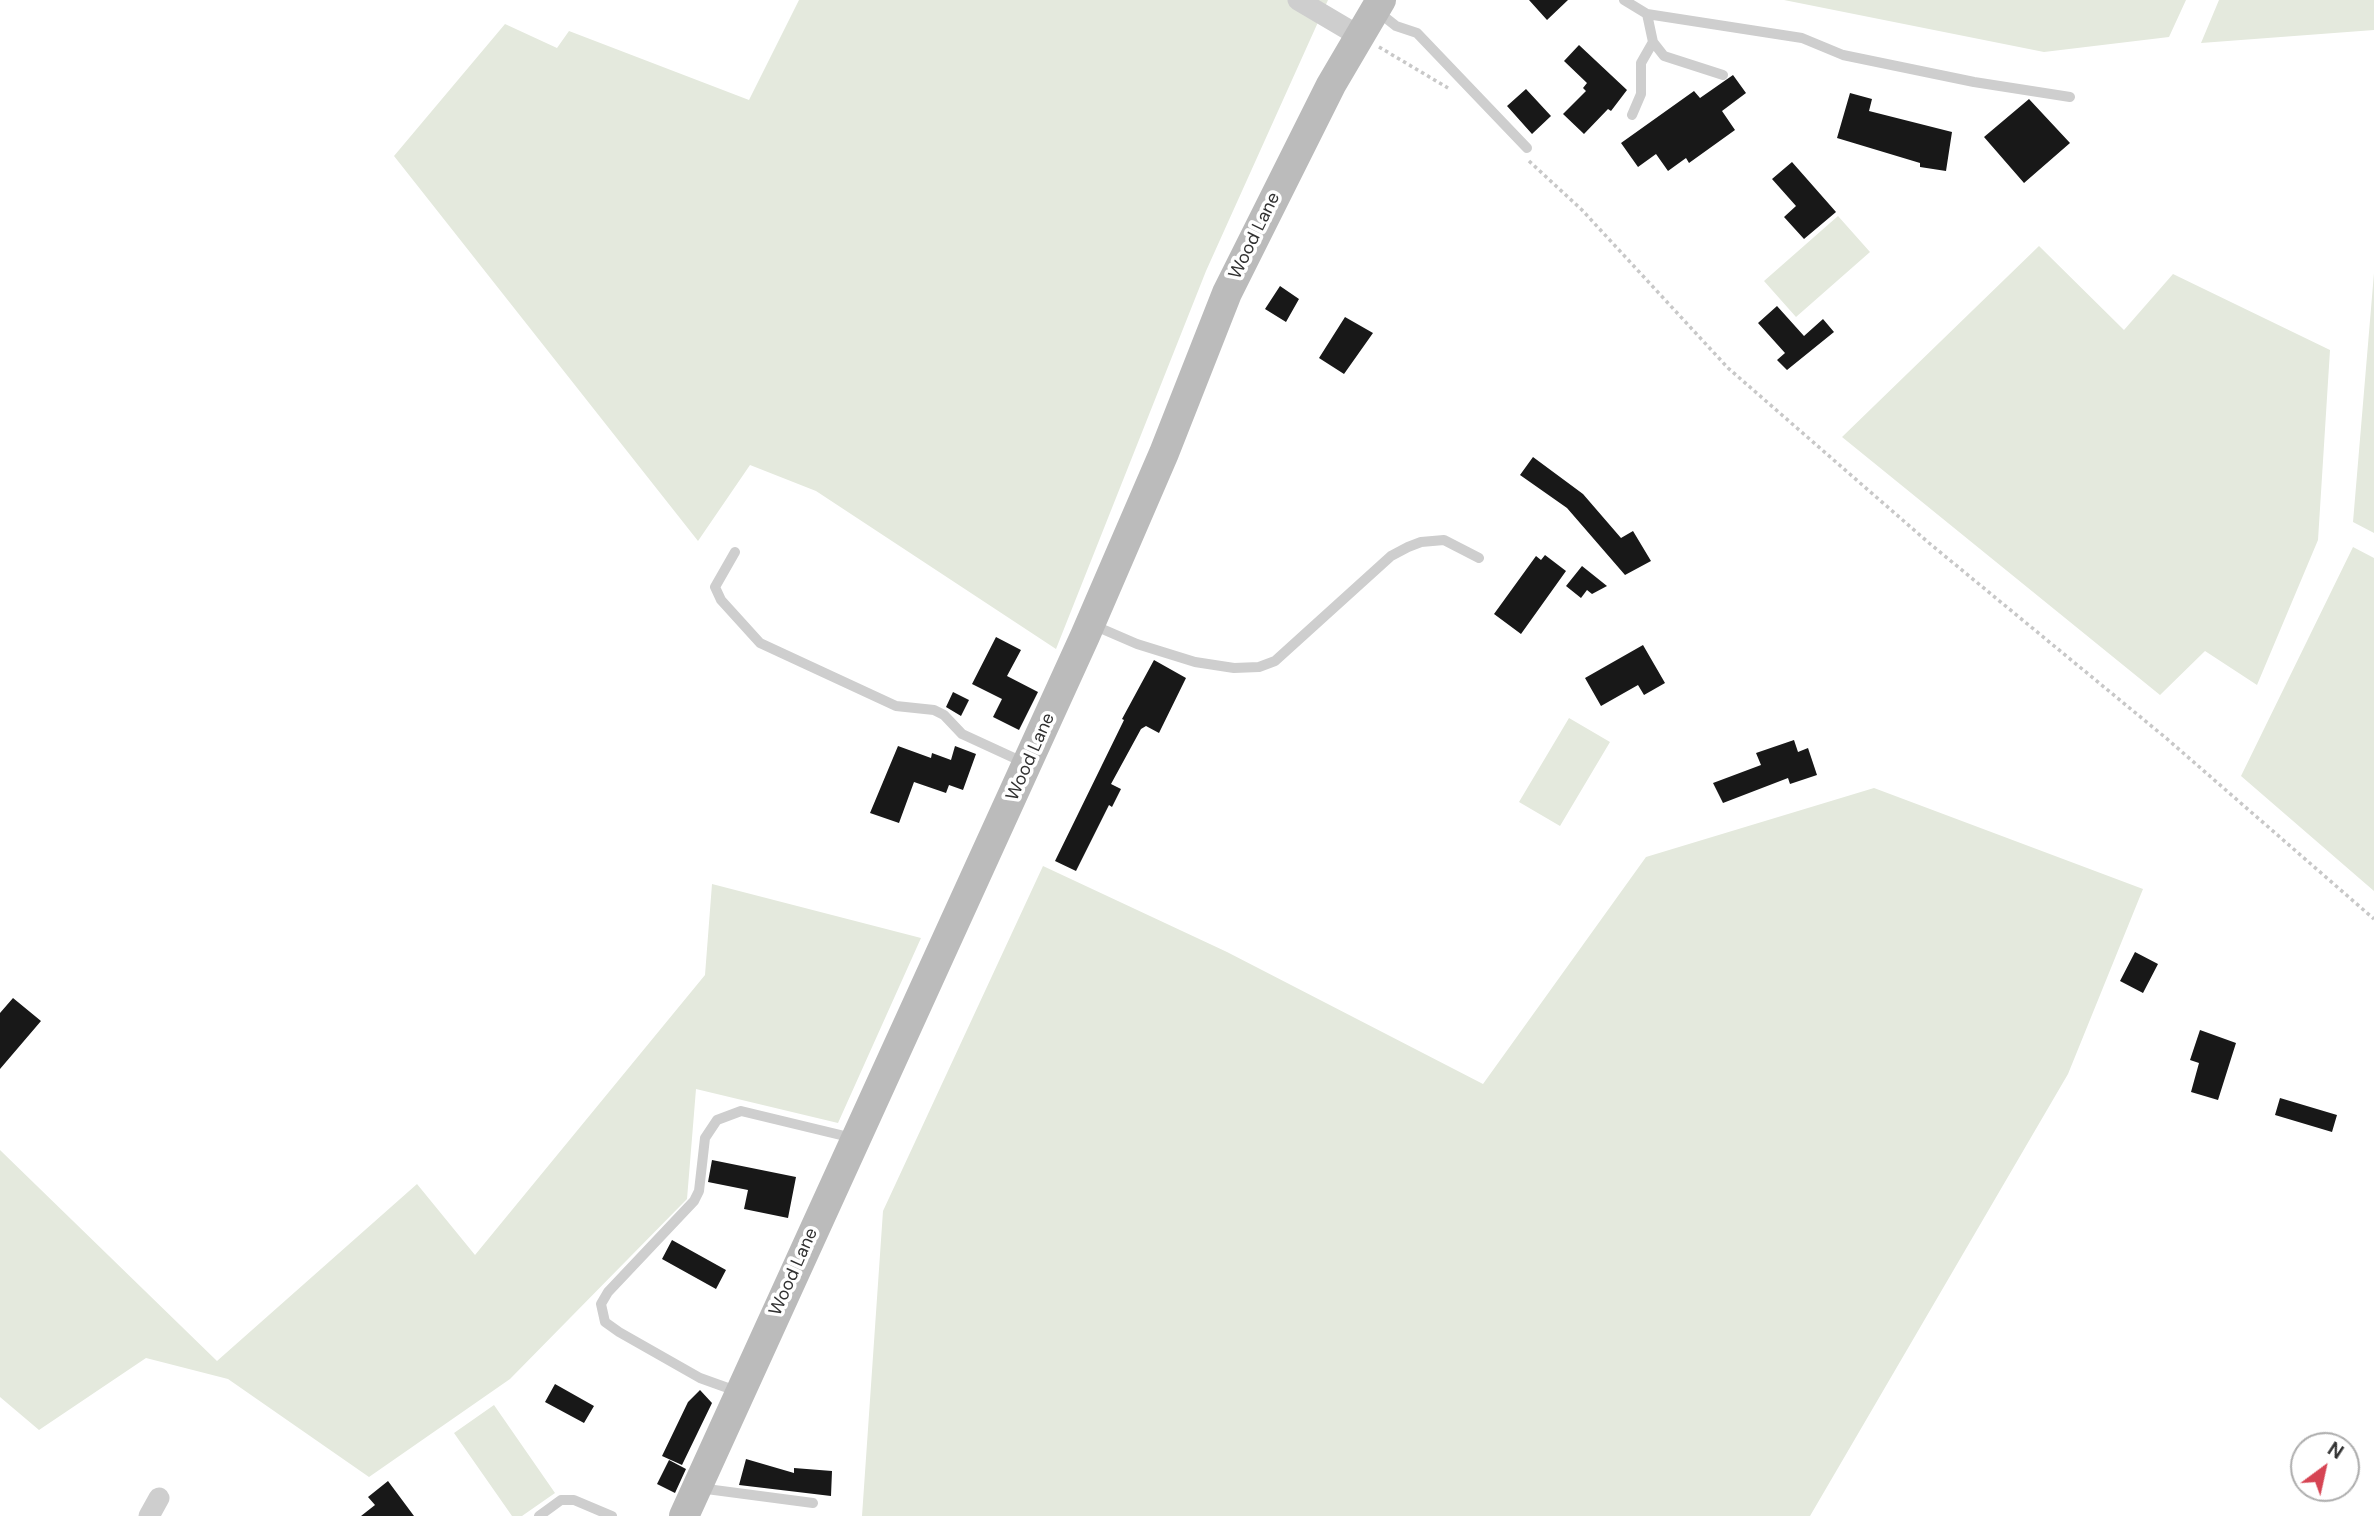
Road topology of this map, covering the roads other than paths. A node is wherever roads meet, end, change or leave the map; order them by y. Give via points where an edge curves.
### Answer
1 (1298, 0) edge
2 (1624, 0) edge
3 (1378, 5) edge
4 (1647, 14) junction
5 (1359, 36) junction
6 (1653, 43) junction
7 (1723, 75) dead end
8 (2070, 97) dead end
9 (1632, 115) dead end
10 (1524, 151) road end
11 (735, 552) dead end
12 (1479, 558) dead end
13 (1090, 624) junction
14 (1027, 764) junction
15 (855, 1139) junction
16 (740, 1393) junction
17 (697, 1488) junction
18 (813, 1503) dead end
19 (539, 1516) edge
20 (612, 1516) edge
21 (684, 1516) edge

1 - 5 street
2 - 4 lane
3 - 5 street, Wood Lane
3 - 10 lane via 1396,26 1417,33
4 - 6 lane
4 - 8 lane via 1802,38 1843,55
5 - 13 street, Wood Lane via 1227,293
6 - 7 lane via 1664,56
6 - 9 lane via 1641,63 1642,94
11 - 14 lane via 715,587 760,643 896,706 934,710 962,734
12 - 13 lane via 1444,540 1408,547 1391,556 1275,661 1259,667 1195,662
13 - 14 street, Wood Lane
14 - 15 street, Wood Lane
15 - 16 street, Wood Lane
15 - 16 lane via 741,1111 717,1120 705,1138 694,1201 601,1304 605,1322 619,1332 700,1378
16 - 17 street, Wood Lane
17 - 18 lane
17 - 21 street, Wood Lane
19 - 20 lane via 561,1500 574,1500

